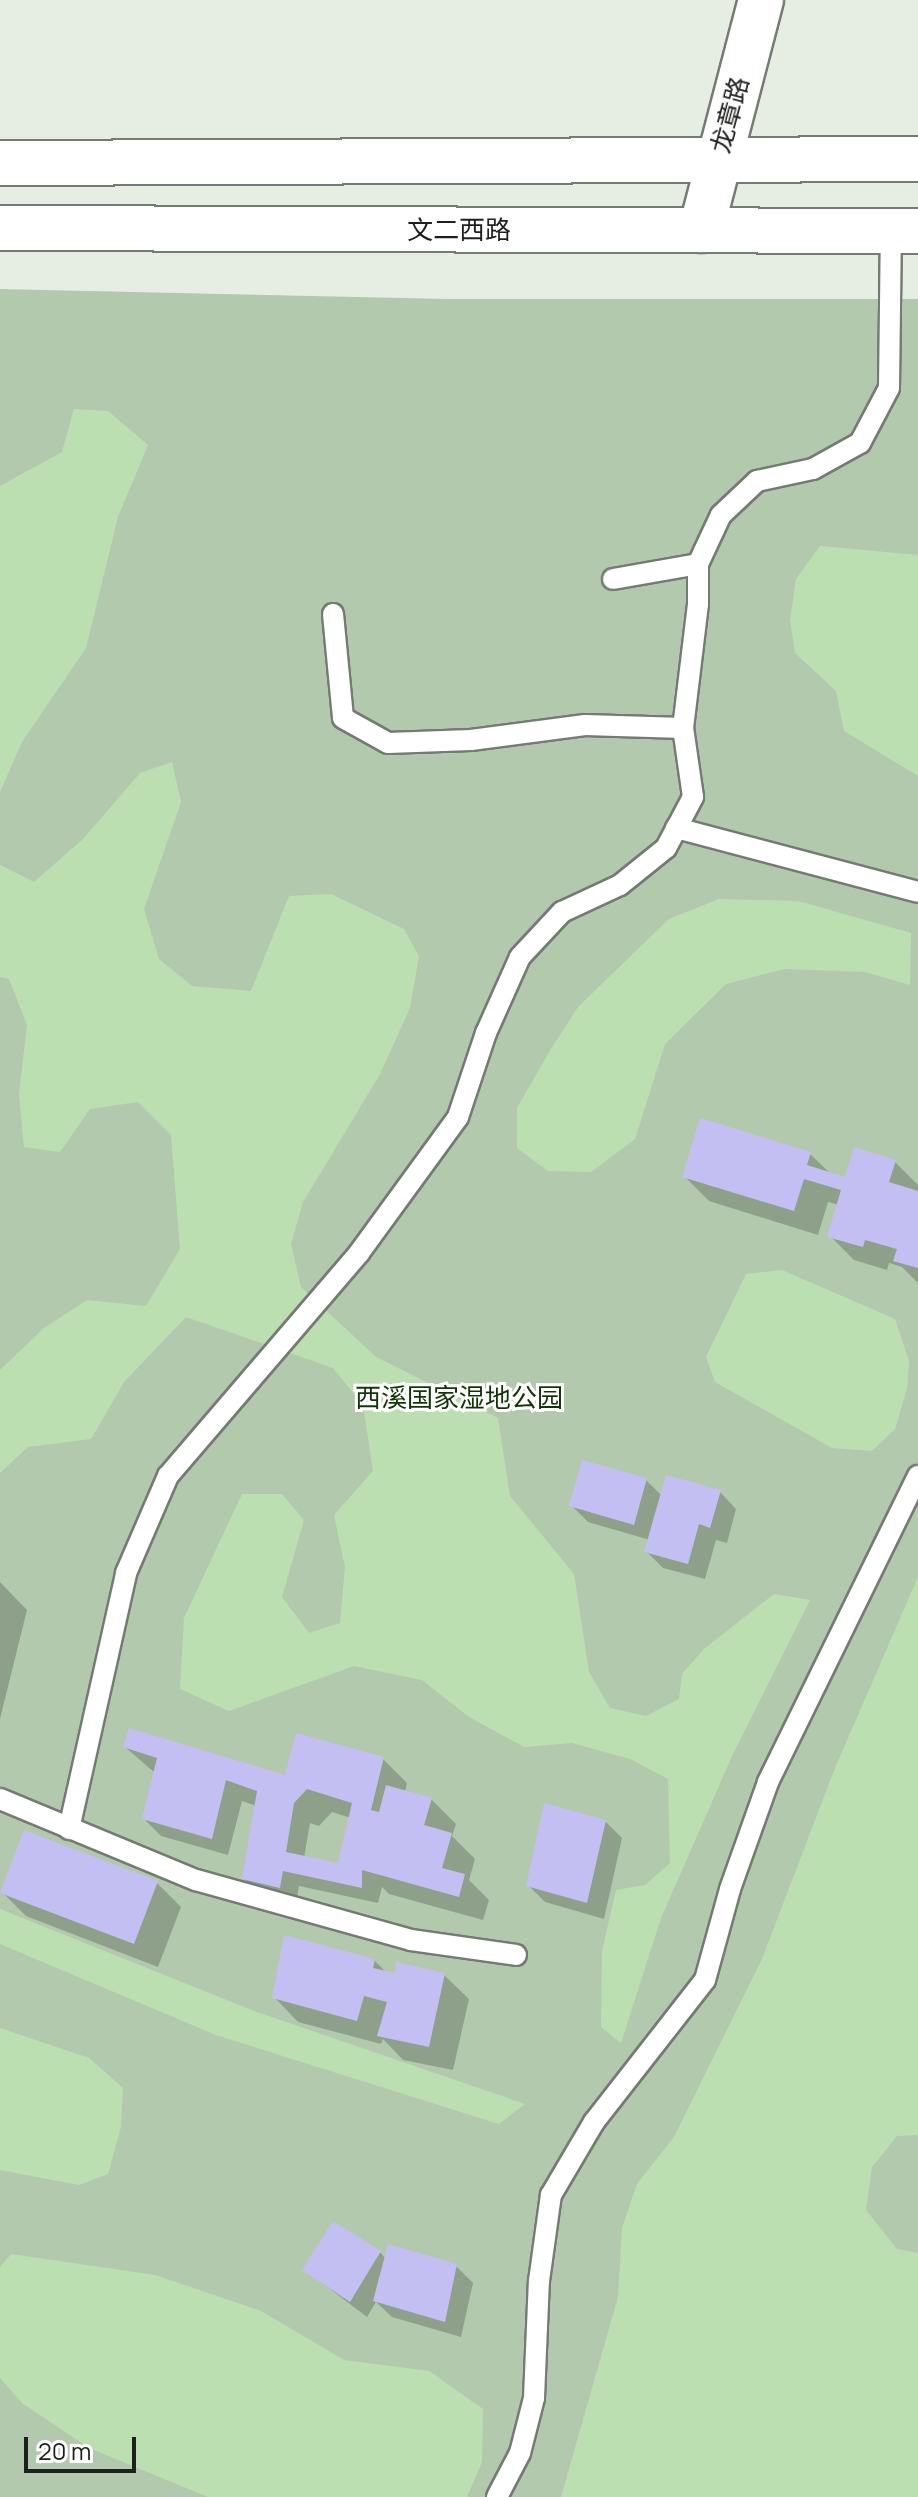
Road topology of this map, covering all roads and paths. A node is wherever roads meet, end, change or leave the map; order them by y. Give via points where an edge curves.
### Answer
1 (761, 0) edge
2 (718, 158) junction
3 (918, 159) edge
4 (0, 163) edge
5 (0, 228) edge
6 (701, 230) junction
7 (904, 231) edge
8 (698, 564) junction
9 (613, 579) dead end
10 (333, 614) dead end
11 (683, 728) junction
12 (676, 828) junction
13 (918, 892) edge
14 (918, 1476) edge
15 (0, 1799) edge
16 (69, 1829) junction
17 (516, 1955) dead end
18 (497, 2497) edge

1 - 2 main road, 龙章路
2 - 3 main road
2 - 4 main road
2 - 6 main road, 龙章路
5 - 6 main road, 文二西路
6 - 7 main road, 文二西路
7 - 8 lane via 889,388 860,443 813,469 757,481 721,515
8 - 9 lane
8 - 11 lane
10 - 11 lane via 343,718 388,743 471,740 585,725
11 - 12 lane via 693,797
12 - 13 lane
12 - 16 lane via 666,848 620,885 562,912 520,957 486,1033 458,1117 403,1196 168,1476 126,1573
14 - 18 lane via 768,1782 705,1980 594,2122 551,2195 535,2324 534,2398 520,2453
15 - 16 lane
16 - 17 lane via 196,1880 411,1940

